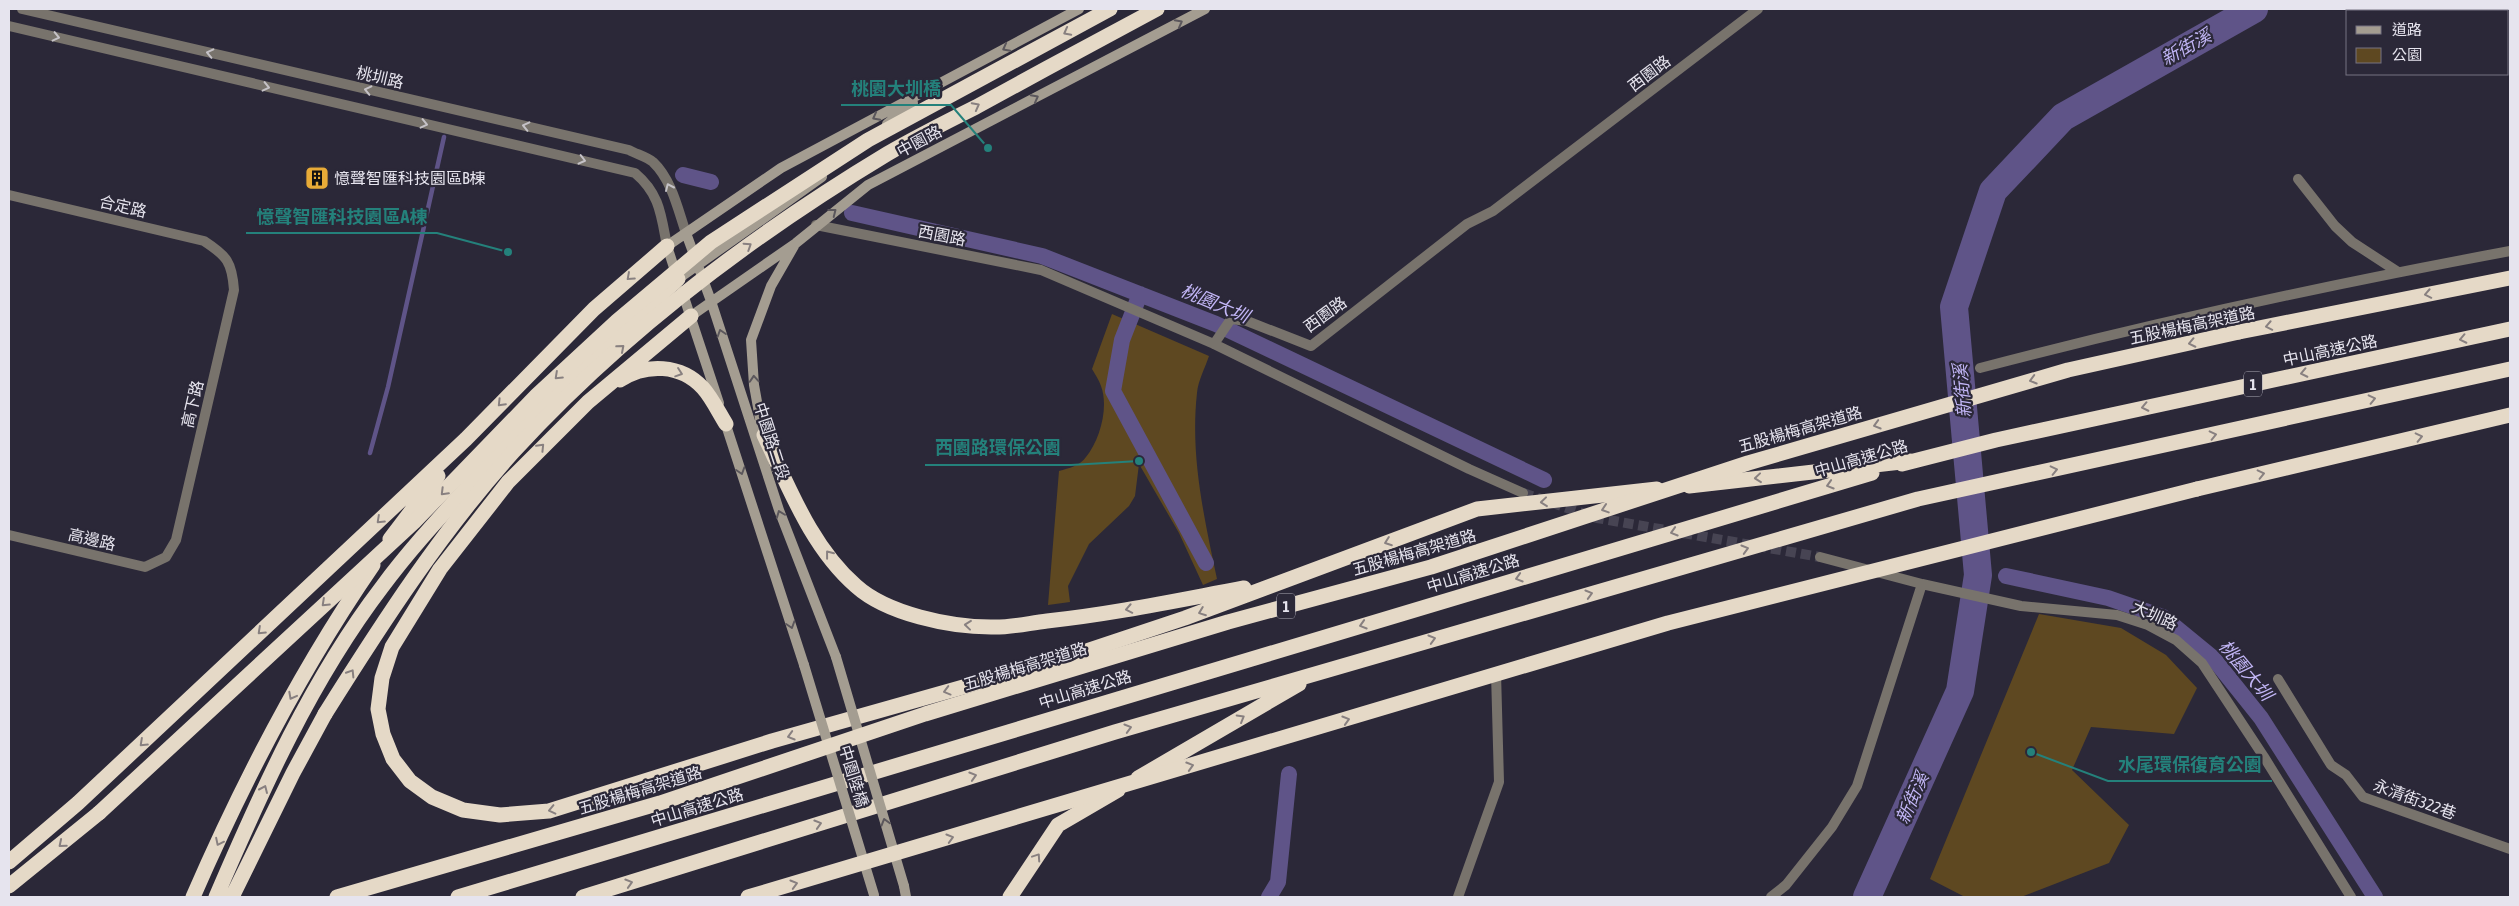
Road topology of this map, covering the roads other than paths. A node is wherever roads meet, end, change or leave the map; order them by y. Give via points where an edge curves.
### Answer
1 (22, 9) edge
2 (1080, 9) edge
3 (1110, 9) edge
4 (1157, 9) edge
5 (1205, 9) edge
6 (1758, 9) edge
7 (9, 26) edge
8 (935, 86) junction
9 (2298, 179) dead end
10 (9, 195) edge
11 (816, 225) junction
12 (686, 233) junction
13 (796, 243) junction
14 (667, 246) junction
15 (2510, 251) edge
16 (226, 256) joint
17 (698, 266) junction
18 (2398, 272) junction
19 (2510, 278) edge
20 (678, 279) junction
21 (710, 301) junction
22 (692, 316) junction
23 (2510, 329) edge
24 (1214, 344) junction
25 (1980, 368) dead end
26 (2510, 369) edge
27 (588, 402) junction
28 (2510, 415) edge
29 (726, 424) junction
30 (764, 435) junction
31 (466, 439) junction
32 (1910, 461) junction
33 (768, 480) junction
34 (508, 482) junction
35 (1523, 493) tunnel mouth
36 (9, 535) edge
37 (166, 557) joint
38 (1820, 557) tunnel mouth
39 (1280, 581) junction
40 (1922, 584) junction
41 (381, 588) junction
42 (836, 657) joint
43 (1318, 672) junction
44 (1496, 673) dead end
45 (2278, 679) dead end
46 (2510, 849) edge
47 (9, 862) edge
48 (9, 886) edge
49 (874, 896) edge
50 (193, 897) edge
51 (216, 897) edge
52 (232, 897) edge
53 (337, 897) edge
54 (458, 897) edge
55 (583, 897) edge
56 (748, 897) edge
57 (906, 897) edge
58 (1010, 897) edge
59 (1458, 897) edge
60 (1771, 897) edge
61 (2351, 897) edge

12 -> 1 street, 桃圳路 via 662,172 652,161 629,150
2 -> 8 main road
3 -> 48 highway, bridge via 868,140 712,242 617,321 545,388 414,522 99,813
52 -> 4 highway, bridge via 292,773 387,615 458,518 526,438 574,389 729,258 888,154
11 -> 5 main road, 中園路 via 868,185
6 - 24 street, 西園路 via 1493,211 1466,224 1311,346 1247,320 1232,319
7 -> 14 street via 635,173 655,195
8 -> 12 main road via 781,168
8 - 17 main road via 809,188
9 - 18 street via 2352,242
10 - 16 street, 合定路 via 204,241
11 - 13 main road, 中園路
11 - 24 street, 西園路 via 1041,270
12 - 14 main road
12 - 17 main road, 中園路二段
13 - 21 main road, 中園路
30 -> 13 main road via 754,386 751,340 771,286
14 - 20 main road
14 -> 31 highway via 594,309
15 - 18 street
16 - 37 street, 高下路 via 233,274 234,290 176,540
17 - 20 main road
17 - 21 main road, 中園路二段
18 - 25 street via 2112,333
19 -> 53 highway, 五股楊梅高架道路 / 1, bridge via 2068,370 1748,462 1431,567 1228,622 925,714 660,804
20 - 22 main road
20 - 41 highway via 511,440 422,537
21 - 22 main road, 中園路
33 -> 21 main road, 中園路二段
22 - 27 highway
22 - 29 main road
23 -> 32 highway, 中山高速公路 / 1
24 - 35 street
43 -> 26 highway via 1918,499
27 -> 29 highway via 628,376 651,368 674,370 703,388
34 -> 27 highway
56 -> 28 highway, bridge via 1668,623 2197,489
29 -> 49 main road, 中園陸橋, bridge
30 - 33 main road
39 -> 30 highway via 1091,616 991,627 927,621 890,606 856,586 827,553 805,520
31 -> 47 highway via 78,803
31 -> 50 highway via 405,518 321,643 266,745
32 -> 39 highway via 1477,509
32 -> 54 highway, 中山高速公路 / 1
42 -> 33 main road, 中園路二段
39 -> 34 highway via 1186,618 1062,659 791,736 549,811 500,815 463,810 432,797 410,781 393,759 382,734 378,709 382,678 392,647 407,620 466,534
34 - 41 highway
36 - 37 street, 高邊路 via 146,567
38 - 40 street
40 - 60 street via 1857,786 1832,827 1786,885
40 - 61 street, 大圳路 via 2021,606 2117,615 2148,625 2176,640 2202,664 2264,756
51 -> 41 highway via 275,764 332,660
57 -> 42 main road, 中園陸橋, bridge
55 -> 43 highway
58 -> 43 highway via 1058,825
44 - 59 street via 1499,782
45 - 46 street, 永清街322巷 via 2331,765 2346,775 2363,798

